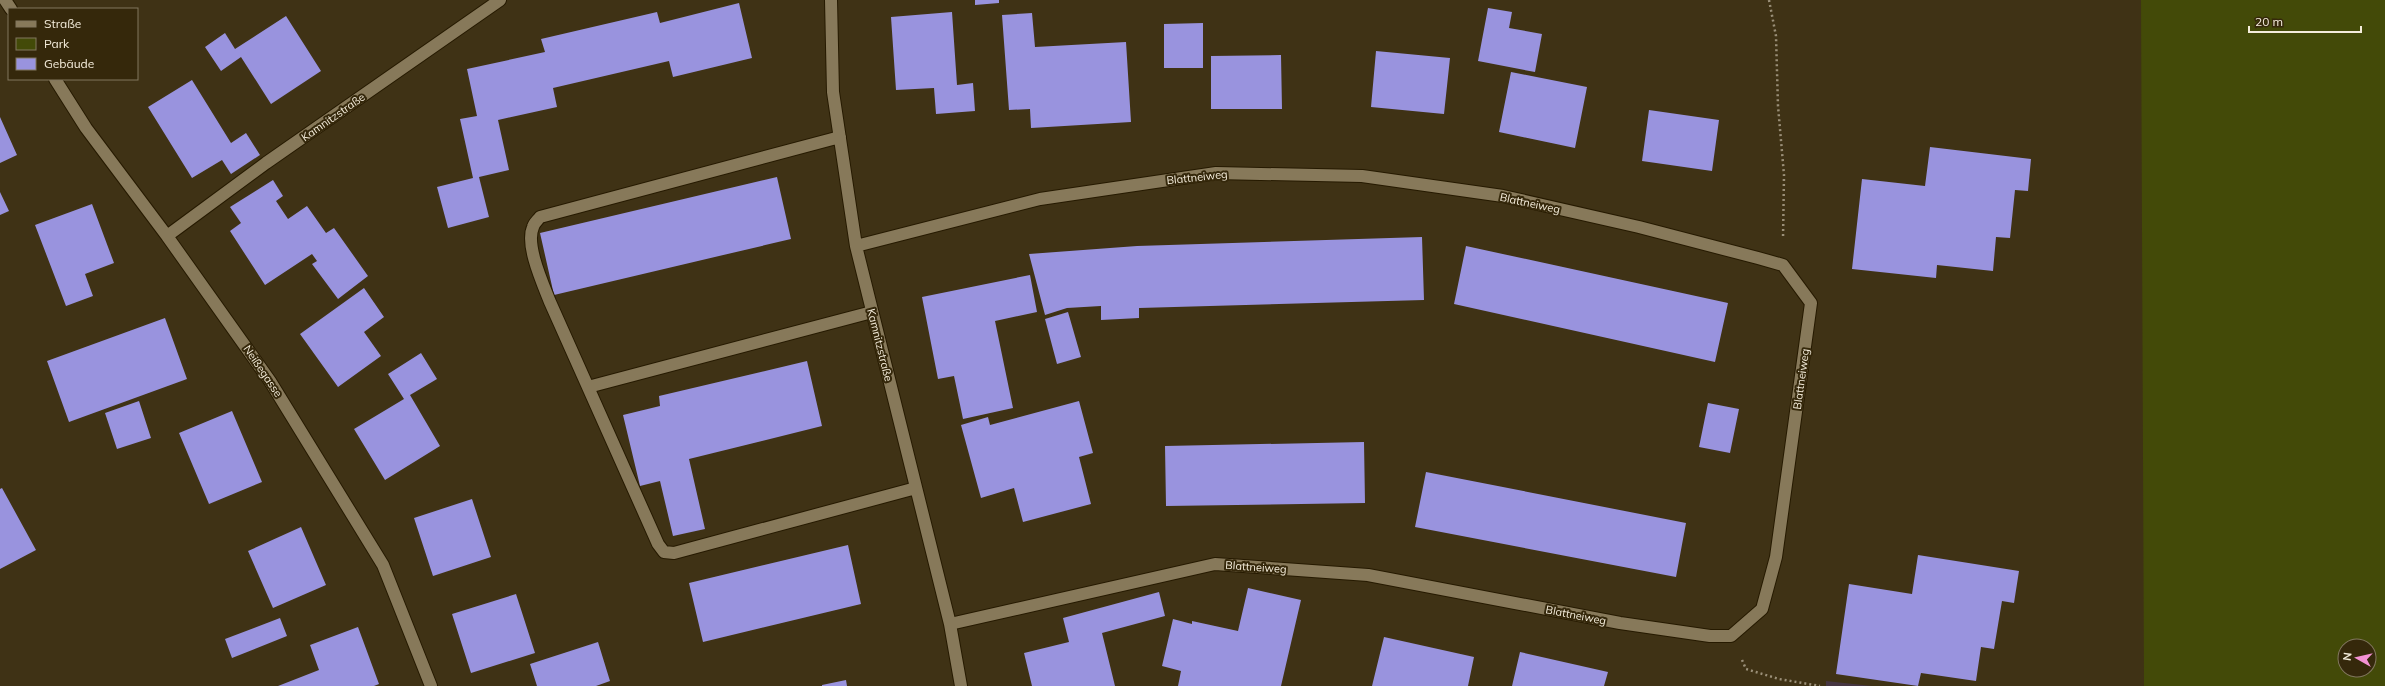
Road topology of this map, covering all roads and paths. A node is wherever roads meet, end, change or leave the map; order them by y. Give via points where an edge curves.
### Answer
1 (500, 0) edge
2 (831, 0) edge
3 (1769, 0) edge
4 (56, 80) edge
5 (840, 137) junction
6 (167, 236) junction
7 (856, 246) junction
8 (1783, 265) junction
9 (872, 312) junction
10 (588, 387) junction
11 (916, 488) junction
12 (950, 624) junction
13 (1731, 636) junction
14 (431, 686) edge
15 (961, 686) edge
16 (1820, 686) edge

1 - 6 street, Kamnitzstraße via 266,163
2 - 5 street, Kamnitzstraße via 833,92
3 - 8 path via 1776,36 1784,176
4 - 6 street, Neißegasse via 86,128
5 - 7 street, Kamnitzstraße
5 - 10 street via 540,217 533,226 531,240 540,277
6 - 14 street, Neißegasse via 270,381 383,565
7 - 8 street, Blattneiweg via 1040,198 1216,173 1362,176 1503,196 1639,227
7 - 9 street, Kamnitzstraße
8 - 13 street, Blattneiweg via 1811,303 1801,381 1776,557 1762,609
9 - 10 street
9 - 11 street, Kamnitzstraße
10 - 11 street via 658,544 664,552 674,553
11 - 12 street, Kamnitzstraße
12 - 13 street, Blattneiweg via 1215,564 1368,575 1620,623 1710,636
12 - 15 street, Kamnitzstraße
13 - 16 path via 1746,669 1779,679

